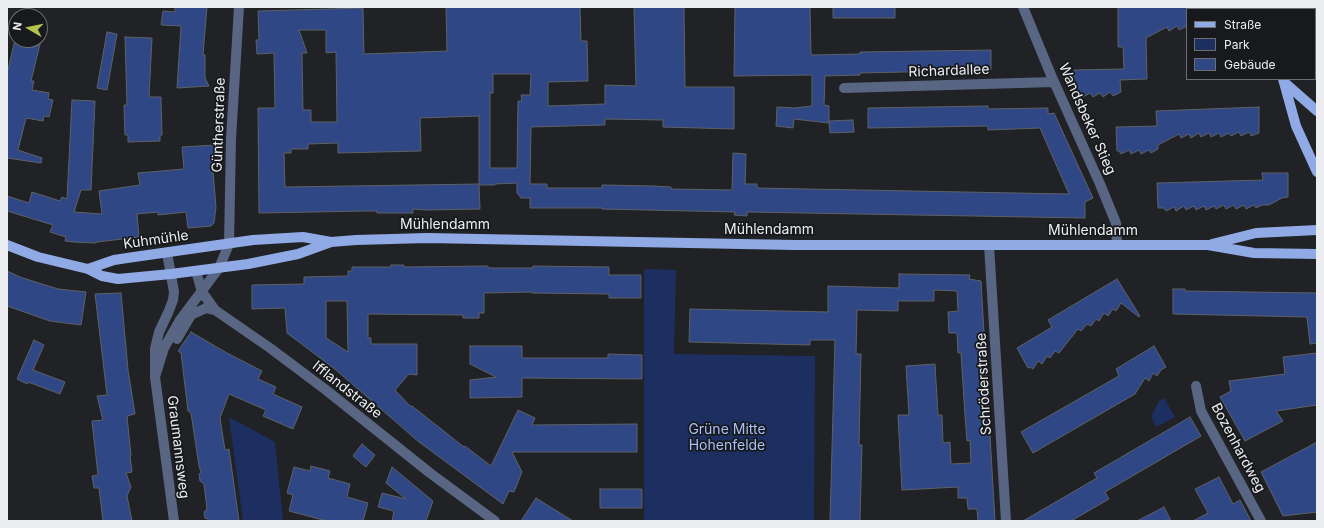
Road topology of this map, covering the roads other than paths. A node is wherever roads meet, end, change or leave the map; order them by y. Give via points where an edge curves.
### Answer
1 (239, 7) edge
2 (1023, 7) edge
3 (1284, 81) edge
4 (1054, 82) junction
5 (844, 88) dead end
6 (1317, 111) edge
7 (1317, 172) edge
8 (1317, 230) edge
9 (331, 242) junction
10 (229, 244) junction
11 (7, 245) edge
12 (989, 245) junction
13 (1117, 245) junction
14 (1208, 245) junction
15 (168, 253) junction
16 (1317, 254) edge
17 (219, 268) junction
18 (88, 269) junction
19 (196, 271) junction
20 (171, 274) junction
21 (202, 292) junction
22 (215, 310) junction
23 (164, 348) junction
24 (155, 377) junction
25 (1196, 386) dead end
26 (174, 521) edge
27 (495, 521) edge
28 (1006, 521) edge
29 (1261, 521) edge

1 - 10 street, Güntherstraße via 231,139
2 - 4 street, Wandsbeker Stieg
3 - 6 main road
3 - 7 main road via 1296,126
4 - 5 street, Richardallee
4 - 13 street, Wandsbeker Stieg via 1116,223
8 - 14 main road, Mühlendamm via 1256,233
9 - 10 main road, Mühlendamm via 303,237
9 - 12 main road, Mühlendamm via 427,238 794,245
9 - 17 main road, Mühlendamm via 298,254
10 - 15 main road, Kuhmühle
10 - 17 street, Graumannsweg
11 - 18 main road via 47,259
12 - 13 main road, Mühlendamm
12 - 28 street, Schröderstraße
13 - 14 main road, Mühlendamm
14 - 16 main road, Mühlendamm via 1254,253
15 - 18 main road, Kuhmühle via 114,260
15 - 20 street, Graumannsweg
17 - 19 main road
17 - 21 street, Graumannsweg
18 - 20 main road via 102,276 118,279
19 - 20 main road
19 - 21 street, Ifflandstraße
20 - 24 street, Graumannsweg via 173,300 159,332 155,349
21 - 22 street, Ifflandstraße
21 - 23 street, Graumannsweg via 180,320
22 - 23 street via 206,308 192,315 176,340
22 - 27 street, Ifflandstraße via 326,390
23 - 24 street, Graumannsweg
24 - 26 street, Graumannsweg
25 - 29 street, Bozenhardweg via 1201,411

